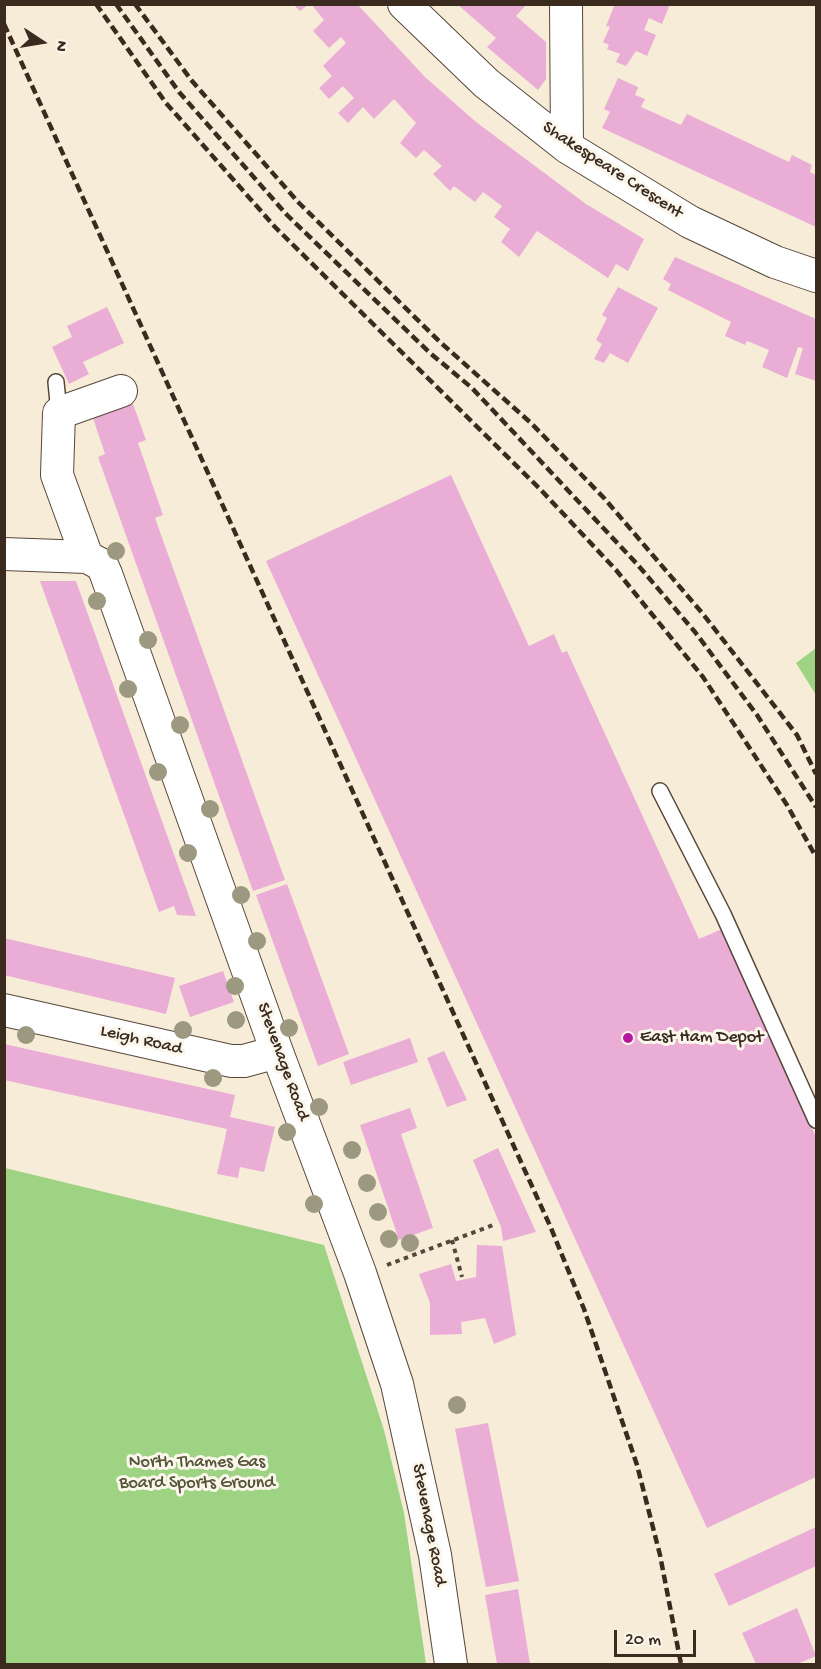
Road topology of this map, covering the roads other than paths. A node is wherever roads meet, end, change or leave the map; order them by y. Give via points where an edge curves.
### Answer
1 (404, 4) edge
2 (566, 4) edge
3 (567, 147) junction
4 (816, 276) edge
5 (56, 382) dead end
6 (121, 391) dead end
7 (59, 413) junction
8 (4, 554) edge
9 (87, 557) junction
10 (660, 791) dead end
11 (4, 1010) edge
12 (277, 1052) junction
13 (816, 1120) edge
14 (451, 1665) edge

1 - 3 street, Shakespeare Crescent via 486,82
2 - 3 street
3 - 4 street, Shakespeare Crescent via 690,222 775,262
5 - 7 lane
6 - 7 street
7 - 9 street via 57,475
8 - 9 street
9 - 12 street, Stevenage Road via 102,565 106,574
10 - 13 lane via 723,914
11 - 12 street, Leigh Road via 231,1061
12 - 14 street, Stevenage Road via 397,1384 435,1555

